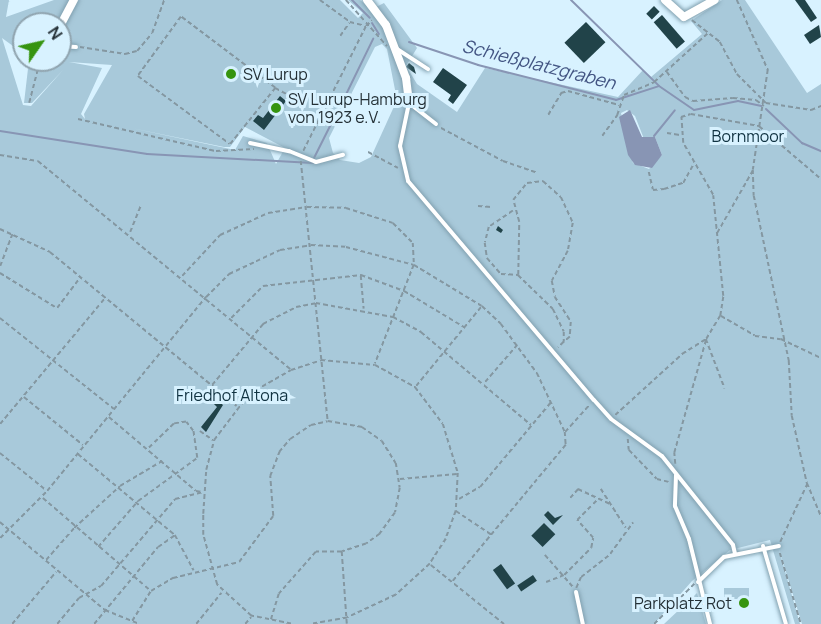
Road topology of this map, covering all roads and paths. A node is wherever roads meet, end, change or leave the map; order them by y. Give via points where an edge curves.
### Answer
1 (164, 0) edge
2 (320, 0) edge
3 (346, 0) edge
4 (665, 0) edge
5 (715, 0) edge
6 (737, 0) edge
7 (370, 1) edge
8 (381, 15) junction
9 (689, 17) junction
10 (350, 22) junction
11 (367, 24) junction
12 (708, 33) junction
13 (340, 36) dead end
14 (72, 47) edge
15 (76, 47) joint
16 (391, 47) junction
17 (429, 69) dead end
18 (37, 72) edge
19 (667, 72) junction
20 (275, 88) junction
21 (821, 102) edge
22 (29, 103) dead end
23 (409, 103) junction
24 (766, 103) junction
25 (305, 104) dead end
26 (620, 105) junction
27 (819, 106) edge
28 (765, 107) junction
29 (548, 115) dead end
30 (78, 119) dead end
31 (436, 124) joint
32 (759, 126) junction
33 (667, 133) dead end
34 (681, 135) junction
35 (602, 136) dead end
36 (250, 143) dead end
37 (260, 147) junction
38 (368, 152) dead end
39 (0, 155) edge
40 (343, 155) dead end
41 (300, 156) junction
42 (694, 162) junction
43 (403, 170) junction
44 (753, 170) junction
45 (538, 172) dead end
46 (649, 172) dead end
47 (821, 179) edge
48 (141, 205) dead end
49 (478, 206) dead end
50 (307, 207) junction
51 (491, 207) dead end
52 (513, 211) junction
53 (0, 229) edge
54 (12, 232) junction
55 (129, 233) junction
56 (716, 234) junction
57 (311, 245) junction
58 (414, 265) junction
59 (0, 267) edge
60 (0, 273) edge
61 (361, 275) junction
62 (518, 275) junction
63 (182, 276) junction
64 (82, 277) junction
65 (314, 278) junction
66 (404, 291) junction
67 (106, 297) junction
68 (206, 297) junction
69 (316, 303) junction
70 (482, 306) junction
71 (364, 309) junction
72 (720, 316) junction
73 (393, 317) junction
74 (0, 318) edge
75 (231, 318) junction
76 (464, 327) junction
77 (253, 336) junction
78 (706, 339) junction
79 (781, 339) junction
80 (564, 342) junction
81 (518, 345) junction
82 (165, 346) junction
83 (444, 350) junction
84 (553, 353) junction
85 (821, 358) edge
86 (53, 360) junction
87 (321, 360) junction
88 (375, 365) junction
89 (291, 370) junction
90 (484, 384) junction
91 (212, 386) junction
92 (415, 387) junction
93 (725, 389) dead end
94 (23, 396) junction
95 (553, 400) junction
96 (594, 400) junction
97 (237, 406) junction
98 (114, 410) junction
99 (108, 416) junction
100 (611, 419) junction
101 (328, 421) junction
102 (0, 424) edge
103 (531, 425) junction
104 (201, 432) dead end
105 (565, 432) junction
106 (630, 433) junction
107 (214, 440) junction
108 (84, 446) junction
109 (148, 449) junction
110 (0, 453) edge
111 (78, 454) junction
112 (162, 461) junction
113 (458, 473) junction
114 (175, 474) junction
115 (676, 475) junction
116 (400, 479) junction
117 (675, 483) junction
118 (807, 483) junction
119 (120, 486) junction
120 (601, 489) dead end
121 (47, 491) junction
122 (203, 492) junction
123 (42, 497) junction
124 (570, 498) dead end
125 (598, 499) junction
126 (458, 500) junction
127 (138, 501) junction
128 (610, 504) junction
129 (456, 511) junction
130 (821, 516) edge
131 (158, 518) junction
132 (0, 522) edge
133 (633, 522) dead end
134 (74, 528) junction
135 (627, 530) junction
136 (9, 531) junction
137 (176, 535) junction
138 (492, 535) junction
139 (0, 537) edge
140 (763, 546) junction
141 (779, 546) junction
142 (98, 547) junction
143 (342, 552) junction
144 (735, 554) junction
145 (546, 555) dead end
146 (46, 561) junction
147 (430, 564) junction
148 (119, 565) junction
149 (212, 571) junction
150 (56, 572) junction
151 (195, 572) junction
152 (564, 575) junction
153 (135, 578) junction
154 (453, 581) junction
155 (546, 582) dead end
156 (698, 582) junction
157 (151, 591) junction
158 (222, 592) junction
159 (576, 592) junction
160 (85, 595) junction
161 (105, 610) junction
162 (251, 616) junction
163 (347, 618) junction
164 (132, 621) junction
165 (270, 622) junction
166 (96, 623) edge
167 (12, 624) edge
168 (57, 624) edge
169 (139, 624) edge
170 (196, 624) edge
171 (245, 624) edge
172 (291, 624) edge
173 (313, 624) edge
174 (347, 624) edge
175 (504, 624) edge
176 (583, 624) edge
177 (654, 624) edge
178 (710, 624) edge
179 (786, 624) edge
180 (801, 624) edge

1 - 15 path via 152,33 137,51 125,54
2 - 10 path
3 - 11 path
4 - 9 street via 680,15
5 - 9 street
6 - 24 path via 768,70
7 - 8 street
8 - 11 path
8 - 16 street
9 - 12 path
10 - 11 path
10 - 13 path
11 - 16 path
11 - 41 path
12 - 19 path
12 - 24 path via 720,42 737,74
14 - 15 lane
16 - 17 lane
16 - 23 street via 408,85
18 - 22 path
19 - 26 path via 624,95
19 - 28 path via 685,97 693,101 733,98 756,100
20 - 20 path via 230,144 138,75 181,17
20 - 25 path
21 - 27 path
23 - 31 lane
23 - 43 lane via 400,146
24 - 27 path via 811,110
24 - 28 path
26 - 29 path via 568,91 561,93
26 - 35 path
28 - 32 path
30 - 37 path via 216,151 233,153
31 - 45 path via 503,161
32 - 34 path via 686,113 680,120
32 - 44 path
32 - 47 path
33 - 34 path
34 - 42 path
36 - 37 lane
37 - 41 lane
38 - 43 path
39 - 55 path via 38,161
40 - 41 lane via 316,162
41 - 50 path
42 - 46 path via 683,183 664,189 653,190
42 - 56 path via 711,188
43 - 84 lane via 416,191
44 - 56 path
44 - 79 path
48 - 55 path
49 - 51 path
50 - 57 path
50 - 58 path via 346,208 393,223 413,243
50 - 63 path via 268,213 236,225 205,247
52 - 62 path via 519,222
52 - 62 path via 489,227 485,252 501,274
52 - 80 path via 515,195 536,181 556,190 571,213 572,239 552,281 555,297 571,322 570,337
53 - 54 path
54 - 59 path
54 - 64 path via 50,252
55 - 63 path
56 - 72 path via 723,296
57 - 58 path via 367,250
57 - 65 path
57 - 68 path via 280,250 243,265
58 - 66 path
58 - 70 path
60 - 64 path via 57,308
61 - 65 path
61 - 66 path
61 - 71 path
62 - 80 path via 553,309 562,323
63 - 68 path
64 - 67 path
65 - 69 path
65 - 75 path via 263,286
66 - 73 path
66 - 76 path
67 - 82 path
67 - 86 path
68 - 75 path
68 - 82 path
69 - 71 path
69 - 77 path via 278,314
69 - 87 path
70 - 76 path
70 - 81 path
71 - 73 path
72 - 78 path
72 - 79 path via 755,336
73 - 83 path
73 - 88 path
74 - 86 path
75 - 77 path
76 - 83 path
77 - 89 path
77 - 91 path
78 - 93 path
78 - 100 path via 681,354
78 - 115 path via 674,453
79 - 85 path
79 - 118 path via 789,361 792,416
80 - 84 path
81 - 90 path
81 - 95 path
82 - 91 path
82 - 98 path
83 - 90 path
83 - 92 path
84 - 96 lane
86 - 94 path
86 - 98 path
87 - 88 path
87 - 89 path
87 - 101 path
88 - 92 path
89 - 97 path via 260,385
90 - 103 path
91 - 97 path
92 - 113 path via 443,424
94 - 102 path
94 - 108 path
95 - 103 path
95 - 105 path
96 - 100 lane
96 - 105 path
97 - 107 path
98 - 99 path
99 - 108 path
99 - 109 path
100 - 106 lane
101 - 116 path via 353,424 375,435 392,456
101 - 149 path via 304,429 284,445 270,476 273,516 239,562
103 - 126 path via 480,487
104 - 107 path
105 - 138 path via 566,445
106 - 115 lane via 662,456
106 - 117 path via 629,450 657,478
107 - 122 path
108 - 111 path
109 - 112 path
109 - 114 path via 174,424 186,422 193,431 197,458
110 - 121 path
111 - 119 path
111 - 121 path
112 - 114 path
112 - 119 path
113 - 116 path
113 - 126 path
114 - 122 path
114 - 127 path
115 - 117 lane
115 - 144 lane via 733,545
116 - 143 path via 398,505 386,528 366,544
117 - 156 lane via 675,506 689,539
118 - 130 path
118 - 141 path
119 - 127 path
119 - 134 path
120 - 128 path
121 - 123 path
122 - 131 path via 176,499
122 - 149 path via 203,535
123 - 134 path
123 - 136 path
124 - 125 path via 578,489
125 - 128 path
125 - 152 path via 577,520 590,533 593,543
126 - 129 path
127 - 131 path
127 - 142 path
128 - 135 path
129 - 138 path
129 - 147 path via 447,539
131 - 137 path
131 - 148 path
132 - 136 path
133 - 135 path
134 - 142 path
134 - 146 path
135 - 159 path via 610,554 581,577
136 - 139 path
136 - 146 path
137 - 151 path
137 - 153 path via 158,547
138 - 154 path
140 - 141 lane
140 - 144 lane
140 - 179 lane
141 - 180 path
142 - 148 path
143 - 163 path
143 - 165 path via 314,554 279,594
144 - 156 lane via 723,557
145 - 152 path
146 - 150 path
147 - 154 path
147 - 163 path via 396,595
148 - 153 path
148 - 160 path via 101,586
149 - 151 path
149 - 158 path
150 - 160 path
150 - 167 path
151 - 157 path via 172,578
152 - 155 path
152 - 159 path
153 - 157 path
153 - 161 path
154 - 175 path
156 - 177 path
156 - 178 lane
157 - 164 path
158 - 162 path
158 - 170 path
159 - 176 lane
160 - 161 path
160 - 168 path
161 - 164 path
161 - 166 path
162 - 165 path
162 - 171 path
163 - 173 path
163 - 174 path
164 - 169 path
165 - 172 path

